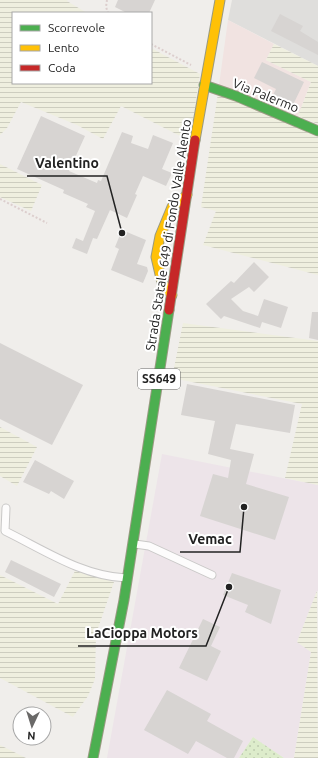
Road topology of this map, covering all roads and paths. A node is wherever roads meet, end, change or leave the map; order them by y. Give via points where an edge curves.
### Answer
1 (107, 0) edge
2 (220, 0) edge
3 (108, 12) edge
4 (152, 45) edge
5 (206, 72) junction
6 (204, 85) junction
7 (318, 131) edge
8 (187, 195) junction
9 (0, 199) edge
10 (47, 223) dead end
11 (172, 295) junction
12 (6, 508) dead end
13 (133, 544) junction
14 (212, 575) dead end
15 (127, 578) junction
16 (93, 758) edge

1 - 3 path
2 - 5 main road, Strada Statale 649 di Fondo Valle Alento / SS649
4 - 5 path
5 - 6 main road, Strada Statale 649 di Fondo Valle Alento / SS649
6 - 7 main road, Via Palermo
6 - 8 main road, Strada Statale 649 di Fondo Valle Alento / SS649
8 - 11 main road, Strada Statale 649 di Fondo Valle Alento / SS649
8 - 11 main road via 169,212 156,257 162,282
9 - 10 path
11 - 13 main road, Strada Statale 649 di Fondo Valle Alento / SS649
12 - 15 lane via 5,531 87,572
13 - 14 lane via 149,546
13 - 15 main road, Strada Statale 649 di Fondo Valle Alento / SS649
15 - 16 main road, Strada Statale 649 di Fondo Valle Alento / SS649

